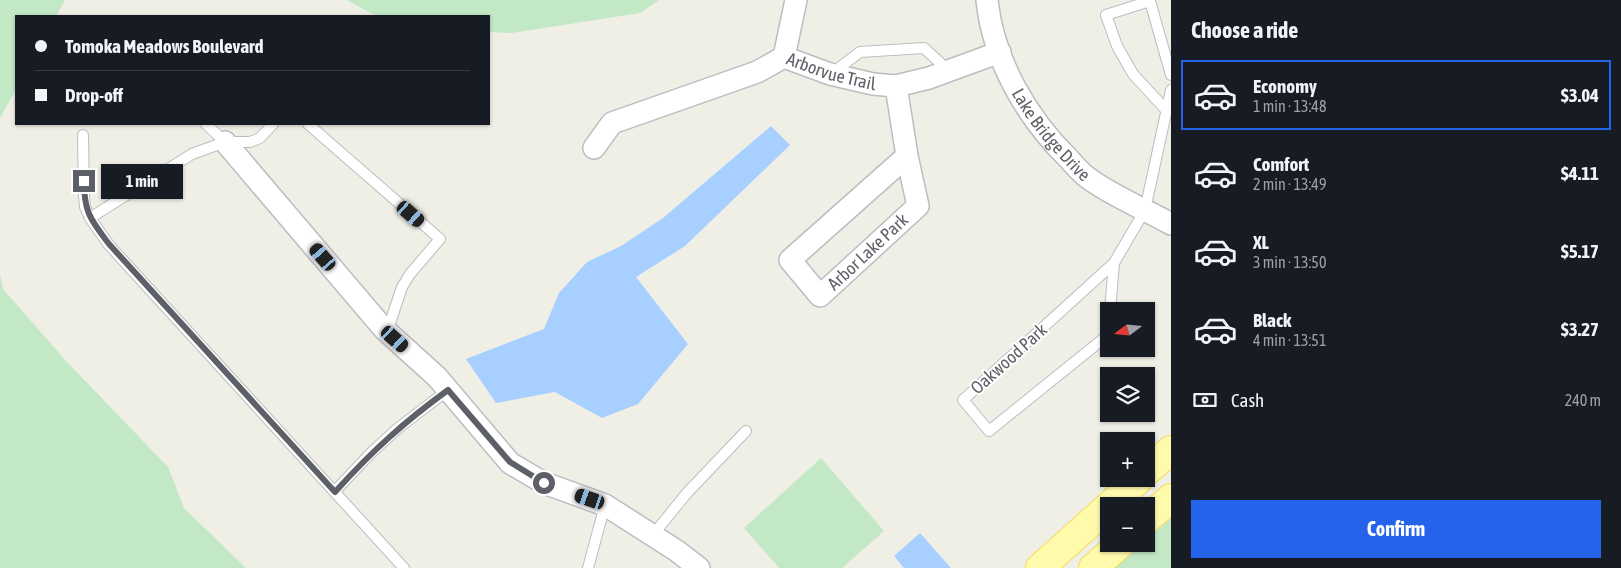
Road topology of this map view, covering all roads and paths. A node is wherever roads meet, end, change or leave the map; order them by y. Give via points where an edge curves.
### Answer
1 (796, 0) edge
2 (987, 0) edge
3 (1000, 52) junction
4 (784, 57) junction
5 (949, 71) junction
6 (830, 74) junction
7 (1171, 75) edge
8 (896, 86) junction
9 (1171, 90) edge
10 (1166, 112) junction
11 (207, 125) edge
12 (272, 125) edge
13 (309, 125) edge
14 (83, 135) dead end
15 (225, 142) junction
16 (594, 148) dead end
17 (907, 156) junction
18 (1145, 210) junction
19 (90, 218) junction
20 (1171, 224) edge
21 (1114, 263) junction
22 (1111, 302) edge
23 (387, 332) junction
24 (1100, 341) edge
25 (448, 390) junction
26 (746, 431) dead end
27 (1171, 450) edge
28 (1155, 464) edge
29 (1130, 487) edge
30 (335, 492) junction
31 (1171, 498) edge
32 (605, 505) junction
33 (1155, 512) edge
34 (652, 536) junction
35 (1111, 552) edge
36 (404, 568) edge
37 (588, 568) edge
38 (699, 568) edge
39 (1040, 568) edge
40 (1093, 568) edge

1 - 4 street
2 - 3 street, Lake Bridge Drive
3 - 5 street, Arborvue Trail
3 - 18 street, Lake Bridge Drive via 1017,92 1057,148 1086,177 1118,198
4 - 6 street, Arborvue Trail
4 - 16 street, Arborvue Trail via 757,72 612,123
5 - 6 lane via 924,48 860,52
5 - 8 street, Arborvue Trail
6 - 8 street, Arborvue Trail
7 - 10 lane via 1150,1 1106,15 1117,46 1133,74
8 - 17 street, Arbor Lake Park
9 - 10 lane, Oakwood Park
10 - 18 lane, Oakwood Park
11 - 15 lane
12 - 15 lane via 260,138 240,143
13 - 23 lane via 440,239 406,280
14 - 19 lane via 84,196
15 - 19 lane via 192,154
15 - 23 street
17 - 17 street, Arbor Lake Park via 918,206 820,296 790,260
18 - 20 street, Lake Bridge Drive
18 - 21 lane, Oakwood Park
19 - 30 lane via 109,244
21 - 22 lane, Oakwood Park
21 - 24 lane, Oakwood Park via 963,400 989,431
23 - 25 street
25 - 30 lane via 397,429
25 - 32 street via 510,462 544,483
26 - 34 lane via 687,493
27 - 28 main road
29 - 39 main road
30 - 36 lane
31 - 33 main road
32 - 34 street
32 - 37 lane
34 - 38 street
35 - 40 main road

